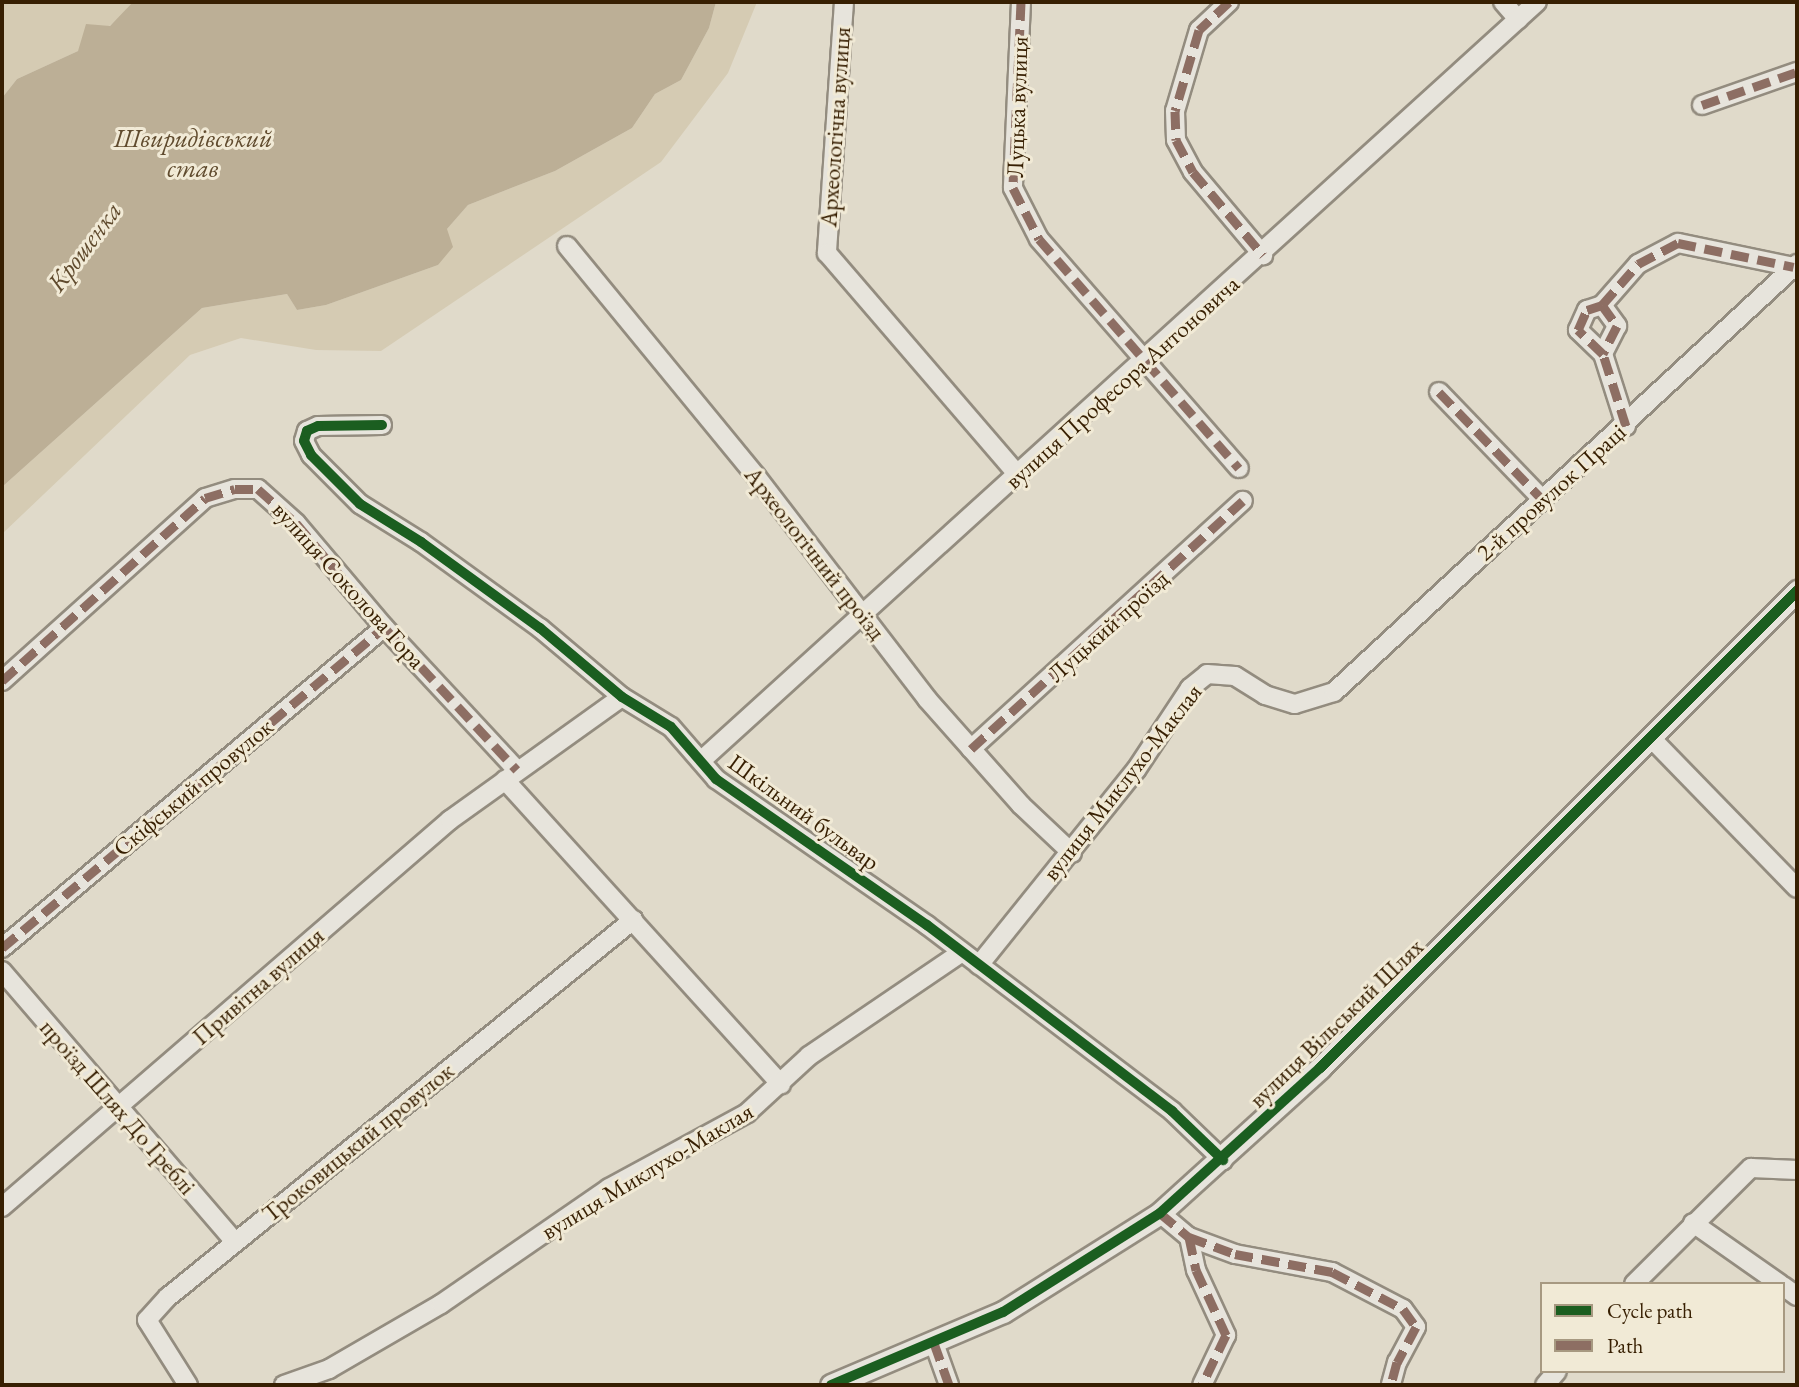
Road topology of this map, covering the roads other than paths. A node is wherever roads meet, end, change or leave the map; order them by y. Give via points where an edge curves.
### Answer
1 (844, 2) edge
2 (1021, 2) edge
3 (1229, 2) edge
4 (1503, 2) edge
5 (1538, 2) edge
6 (1518, 19) junction
7 (1797, 72) edge
8 (1702, 105) dead end
9 (567, 246) dead end
10 (1263, 255) junction
11 (1796, 266) edge
12 (1602, 305) junction
13 (1602, 354) junction
14 (1144, 362) junction
15 (1439, 392) dead end
16 (382, 425) dead end
17 (1626, 426) junction
18 (1239, 468) dead end
19 (1019, 476) junction
20 (1543, 500) junction
21 (1243, 501) dead end
22 (1797, 591) edge
23 (863, 614) junction
24 (384, 627) junction
25 (2, 681) edge
26 (622, 696) junction
27 (1295, 704) joint
28 (1651, 738) junction
29 (971, 749) junction
30 (703, 759) junction
31 (511, 775) junction
32 (1072, 852) junction
33 (1797, 888) edge
34 (633, 919) junction
35 (2, 948) edge
36 (959, 954) junction
37 (979, 965) junction
38 (2, 971) edge
39 (781, 1084) junction
40 (116, 1104) junction
41 (1223, 1160) junction
42 (1797, 1170) edge
43 (2, 1207) edge
44 (1160, 1213) junction
45 (1693, 1223) junction
46 (1189, 1237) junction
47 (235, 1242) junction
48 (1636, 1282) edge
49 (1778, 1282) edge
50 (934, 1343) junction
51 (188, 1385) edge
52 (284, 1385) edge
53 (831, 1385) edge
54 (949, 1385) edge
55 (1202, 1385) edge
56 (1391, 1385) edge

1 - 19 street, Археологічна вулиця via 827,253
2 - 14 street, Луцька вулиця via 1013,188 1039,239
3 - 10 street via 1199,30 1175,111 1176,140 1193,172
4 - 6 street
5 - 6 street, вулиця Професора Антоновича
6 - 10 street, вулиця Професора Антоновича
7 - 8 street
9 - 23 street, Археологічний проїзд
10 - 14 street, вулиця Професора Антоновича
11 - 12 street via 1678,243 1638,264
11 - 17 street, 2-й провулок Праці
12 - 13 street via 1617,326
12 - 13 street via 1587,310 1578,330
13 - 17 street
14 - 18 street, Луцька вулиця
14 - 19 street, вулиця Професора Антоновича
15 - 20 street
16 - 26 street, Шкільний бульвар via 318,426 307,431 304,441 311,455 360,504 540,628
17 - 20 street, 2-й провулок Праці
19 - 23 street, вулиця Професора Антоновича
20 - 27 street, 2-й провулок Праці via 1343,685
21 - 29 street, Луцький проїзд
22 - 28 street, вулиця Вільський Шлях
23 - 29 street, Археологічний проїзд
23 - 30 street, вулиця Професора Антоновича
24 - 25 street, вулиця Соколова Гора via 272,499 258,489 235,489 205,498
24 - 31 street, вулиця Соколова Гора
24 - 35 street, Скіфський провулок
26 - 30 street, Шкільний бульвар via 671,727
26 - 31 street
27 - 32 street, вулиця Миклухо-Маклая via 1265,695 1235,676 1208,674 1190,688 1136,770
28 - 33 street
28 - 41 street, вулиця Вільський Шлях
29 - 32 street, Археологічний проїзд
30 - 36 street, Шкільний бульвар via 716,779 927,925
31 - 34 street, вулиця Соколова Гора
31 - 40 street, Привітна вулиця via 450,820
32 - 37 street, вулиця Миклухо-Маклая
34 - 39 street, вулиця Соколова Гора
34 - 47 street, Троковицький провулок
36 - 37 street, Шкільний бульвар
36 - 39 street, вулиця Миклухо-Маклая via 809,1056
37 - 41 street, Шкільний бульвар via 1172,1111
38 - 40 street, проїзд Шлях До Греблі
39 - 52 street, вулиця Миклухо-Маклая via 747,1114 609,1188 441,1304 329,1370
40 - 43 street, Привітна вулиця
40 - 47 street, проїзд Шлях До Греблі
41 - 44 street, вулиця Вільський Шлях
42 - 45 street via 1751,1168
44 - 46 street
44 - 50 street, вулиця Вільський Шлях via 1029,1297
45 - 48 street
45 - 49 street
46 - 55 street via 1196,1270 1226,1335
46 - 56 street via 1235,1254 1332,1272 1404,1309 1416,1327 1397,1362
47 - 51 street, Троковицький провулок via 147,1320
50 - 53 street, вулиця Вільський Шлях
50 - 54 street

